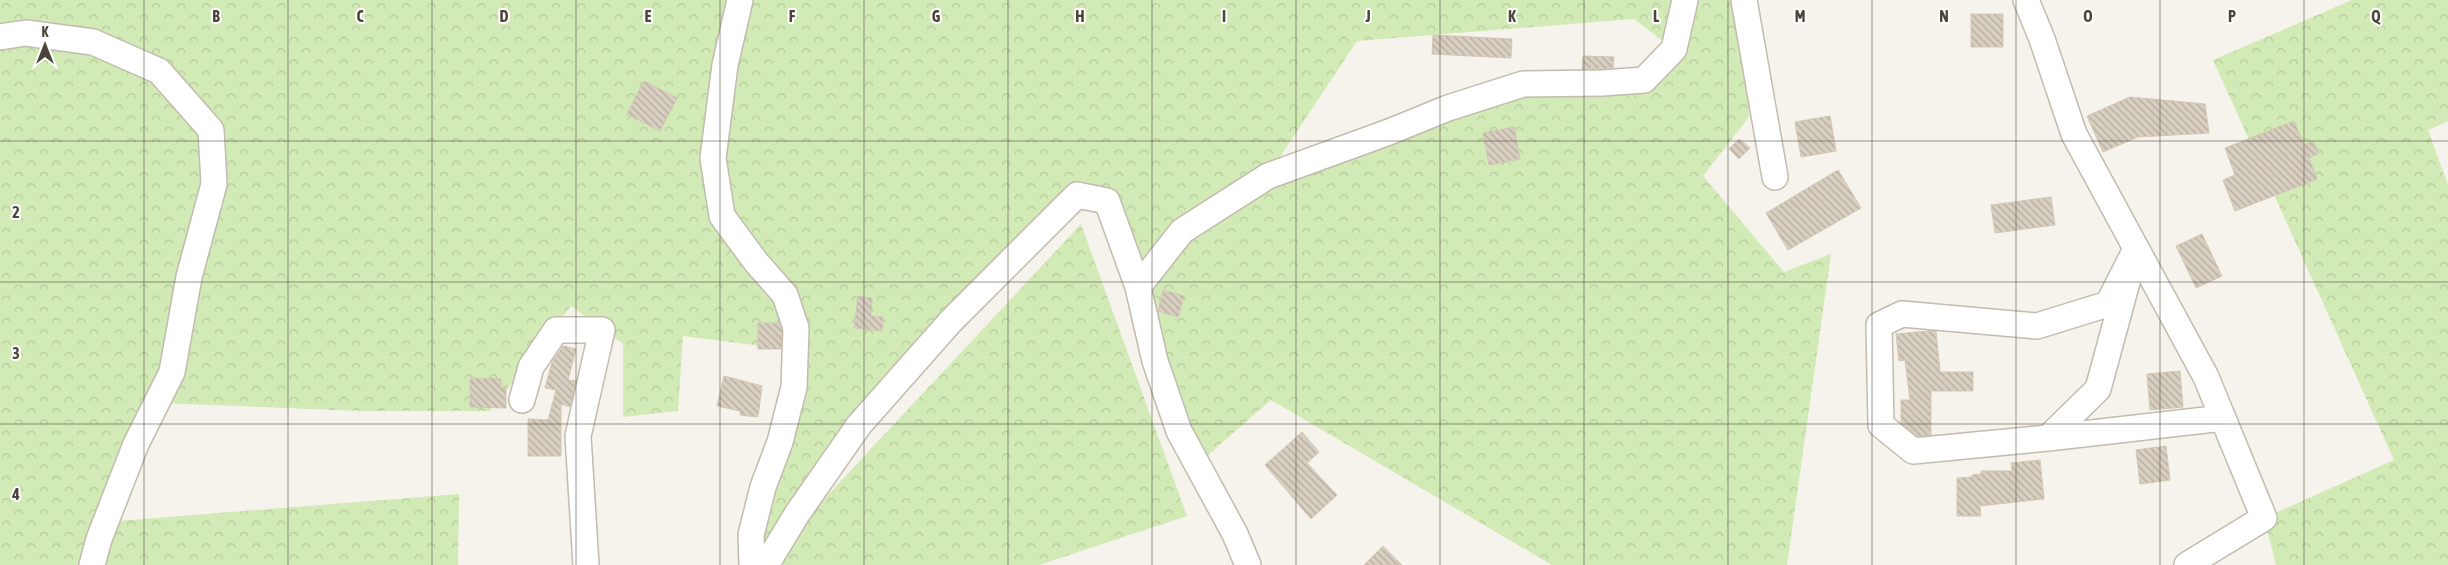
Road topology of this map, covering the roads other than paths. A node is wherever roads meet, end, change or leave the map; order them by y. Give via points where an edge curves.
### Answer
1 (740, 0) edge
2 (1685, 0) edge
3 (1744, 0) edge
4 (2026, 0) edge
5 (0, 37) edge
6 (1776, 177) dead end
7 (2136, 249) junction
8 (1138, 287) junction
9 (522, 400) dead end
10 (2223, 418) junction
11 (2048, 438) junction
12 (765, 563) edge
13 (92, 565) edge
14 (586, 565) edge
15 (1248, 565) edge
16 (2187, 565) edge

1 - 12 street via 725,65 713,158 722,216 785,295 796,328 794,387 751,535
2 - 8 street via 1674,49 1644,80 1523,84 1448,108 1268,176 1182,231
3 - 6 street
4 - 7 street via 2074,134
5 - 13 street via 26,33 92,42 159,71 211,130 214,184 189,277 172,372 136,444
7 - 10 street via 2206,377
7 - 11 street via 2098,389
7 - 11 street via 2108,304 2037,326 1902,314 1879,326 1881,425 1912,451
8 - 12 street via 1107,200 1077,195 951,321 859,425
8 - 15 street via 1155,361 1179,431 1235,534
9 - 14 street via 531,367 556,330 602,330 578,436
10 - 11 street
10 - 16 street via 2264,518

